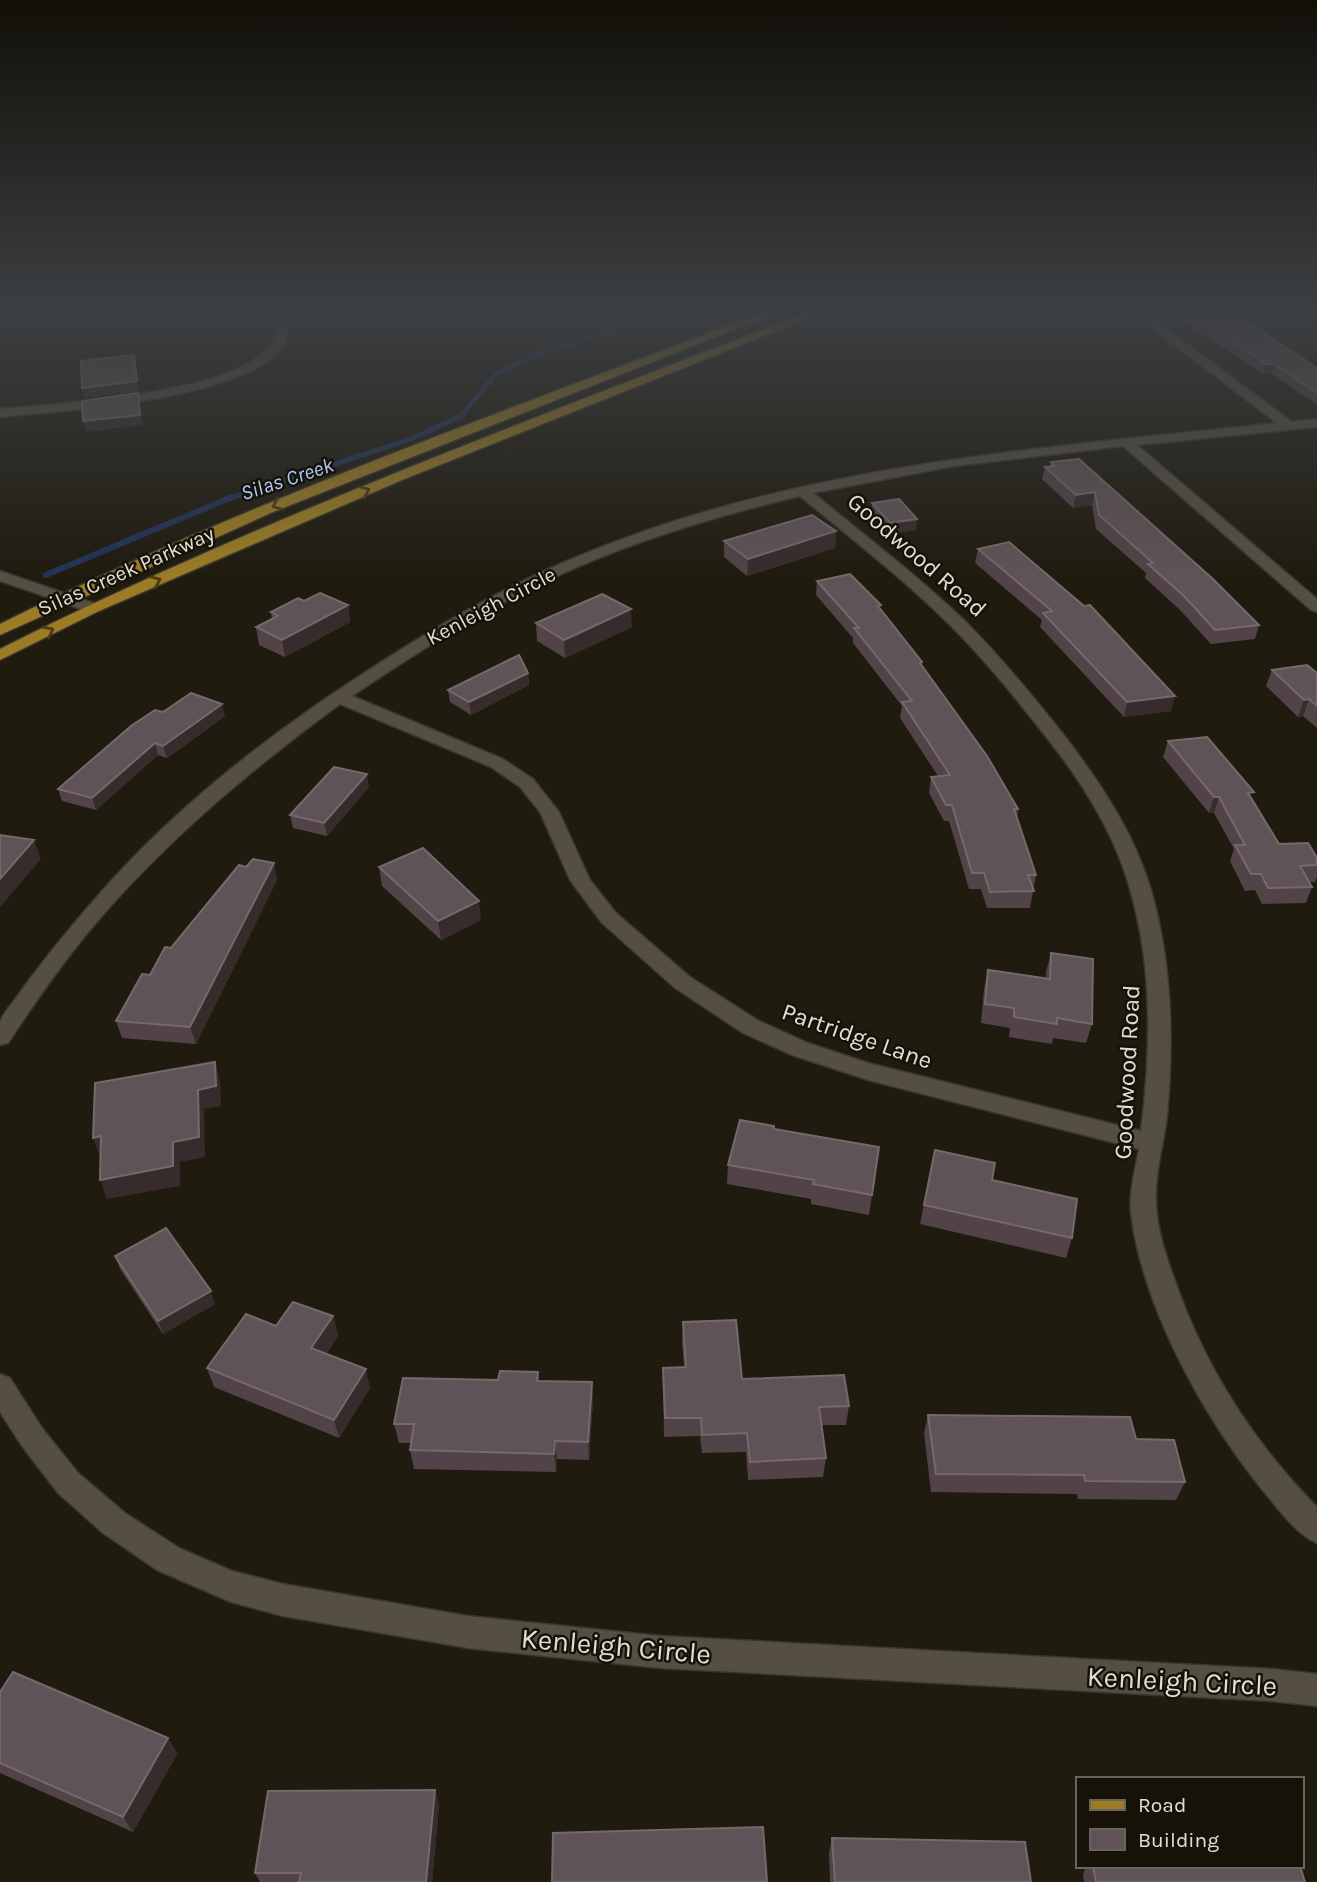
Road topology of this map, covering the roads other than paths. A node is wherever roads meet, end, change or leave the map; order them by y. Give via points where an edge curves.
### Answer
1 (109, 400) edge
2 (546, 400) edge
3 (594, 400) edge
4 (1254, 400) edge
5 (0, 413) edge
6 (1317, 423) edge
7 (1289, 426) junction
8 (1127, 443) junction
9 (803, 492) junction
10 (0, 576) edge
11 (62, 599) junction
12 (1317, 607) edge
13 (93, 608) junction
14 (0, 630) edge
15 (0, 655) edge
16 (338, 697) junction
17 (0, 1037) edge
18 (1152, 1143) junction
19 (0, 1387) edge
20 (1317, 1528) edge
21 (1317, 1690) edge

1 - 5 street
2 -> 11 main road, Silas Creek Parkway via 363,470
13 -> 3 main road, Silas Creek Parkway via 397,477
4 - 7 street
6 - 7 street, Kenleigh Circle
7 - 8 street, Kenleigh Circle
8 - 9 street, Kenleigh Circle via 950,463
8 - 12 street
9 - 16 street, Kenleigh Circle via 651,534 566,566 432,637
9 - 18 street, Goodwood Road via 978,644 1069,753 1117,832 1139,885 1158,976
10 - 11 street
11 - 13 street
11 - 14 main road, Silas Creek Parkway
15 -> 13 main road, Silas Creek Parkway
16 - 17 street, Kenleigh Circle via 282,737 154,845 68,944
16 - 18 street, Partridge Lane via 518,776 547,809 594,901 620,929 658,963 753,1028 801,1049 935,1090
18 - 20 street, Goodwood Road via 1143,1198 1147,1234 1185,1342 1216,1401 1257,1461
19 - 21 street, Kenleigh Circle via 68,1483 114,1523 168,1559 231,1586 283,1600 468,1632 660,1652

